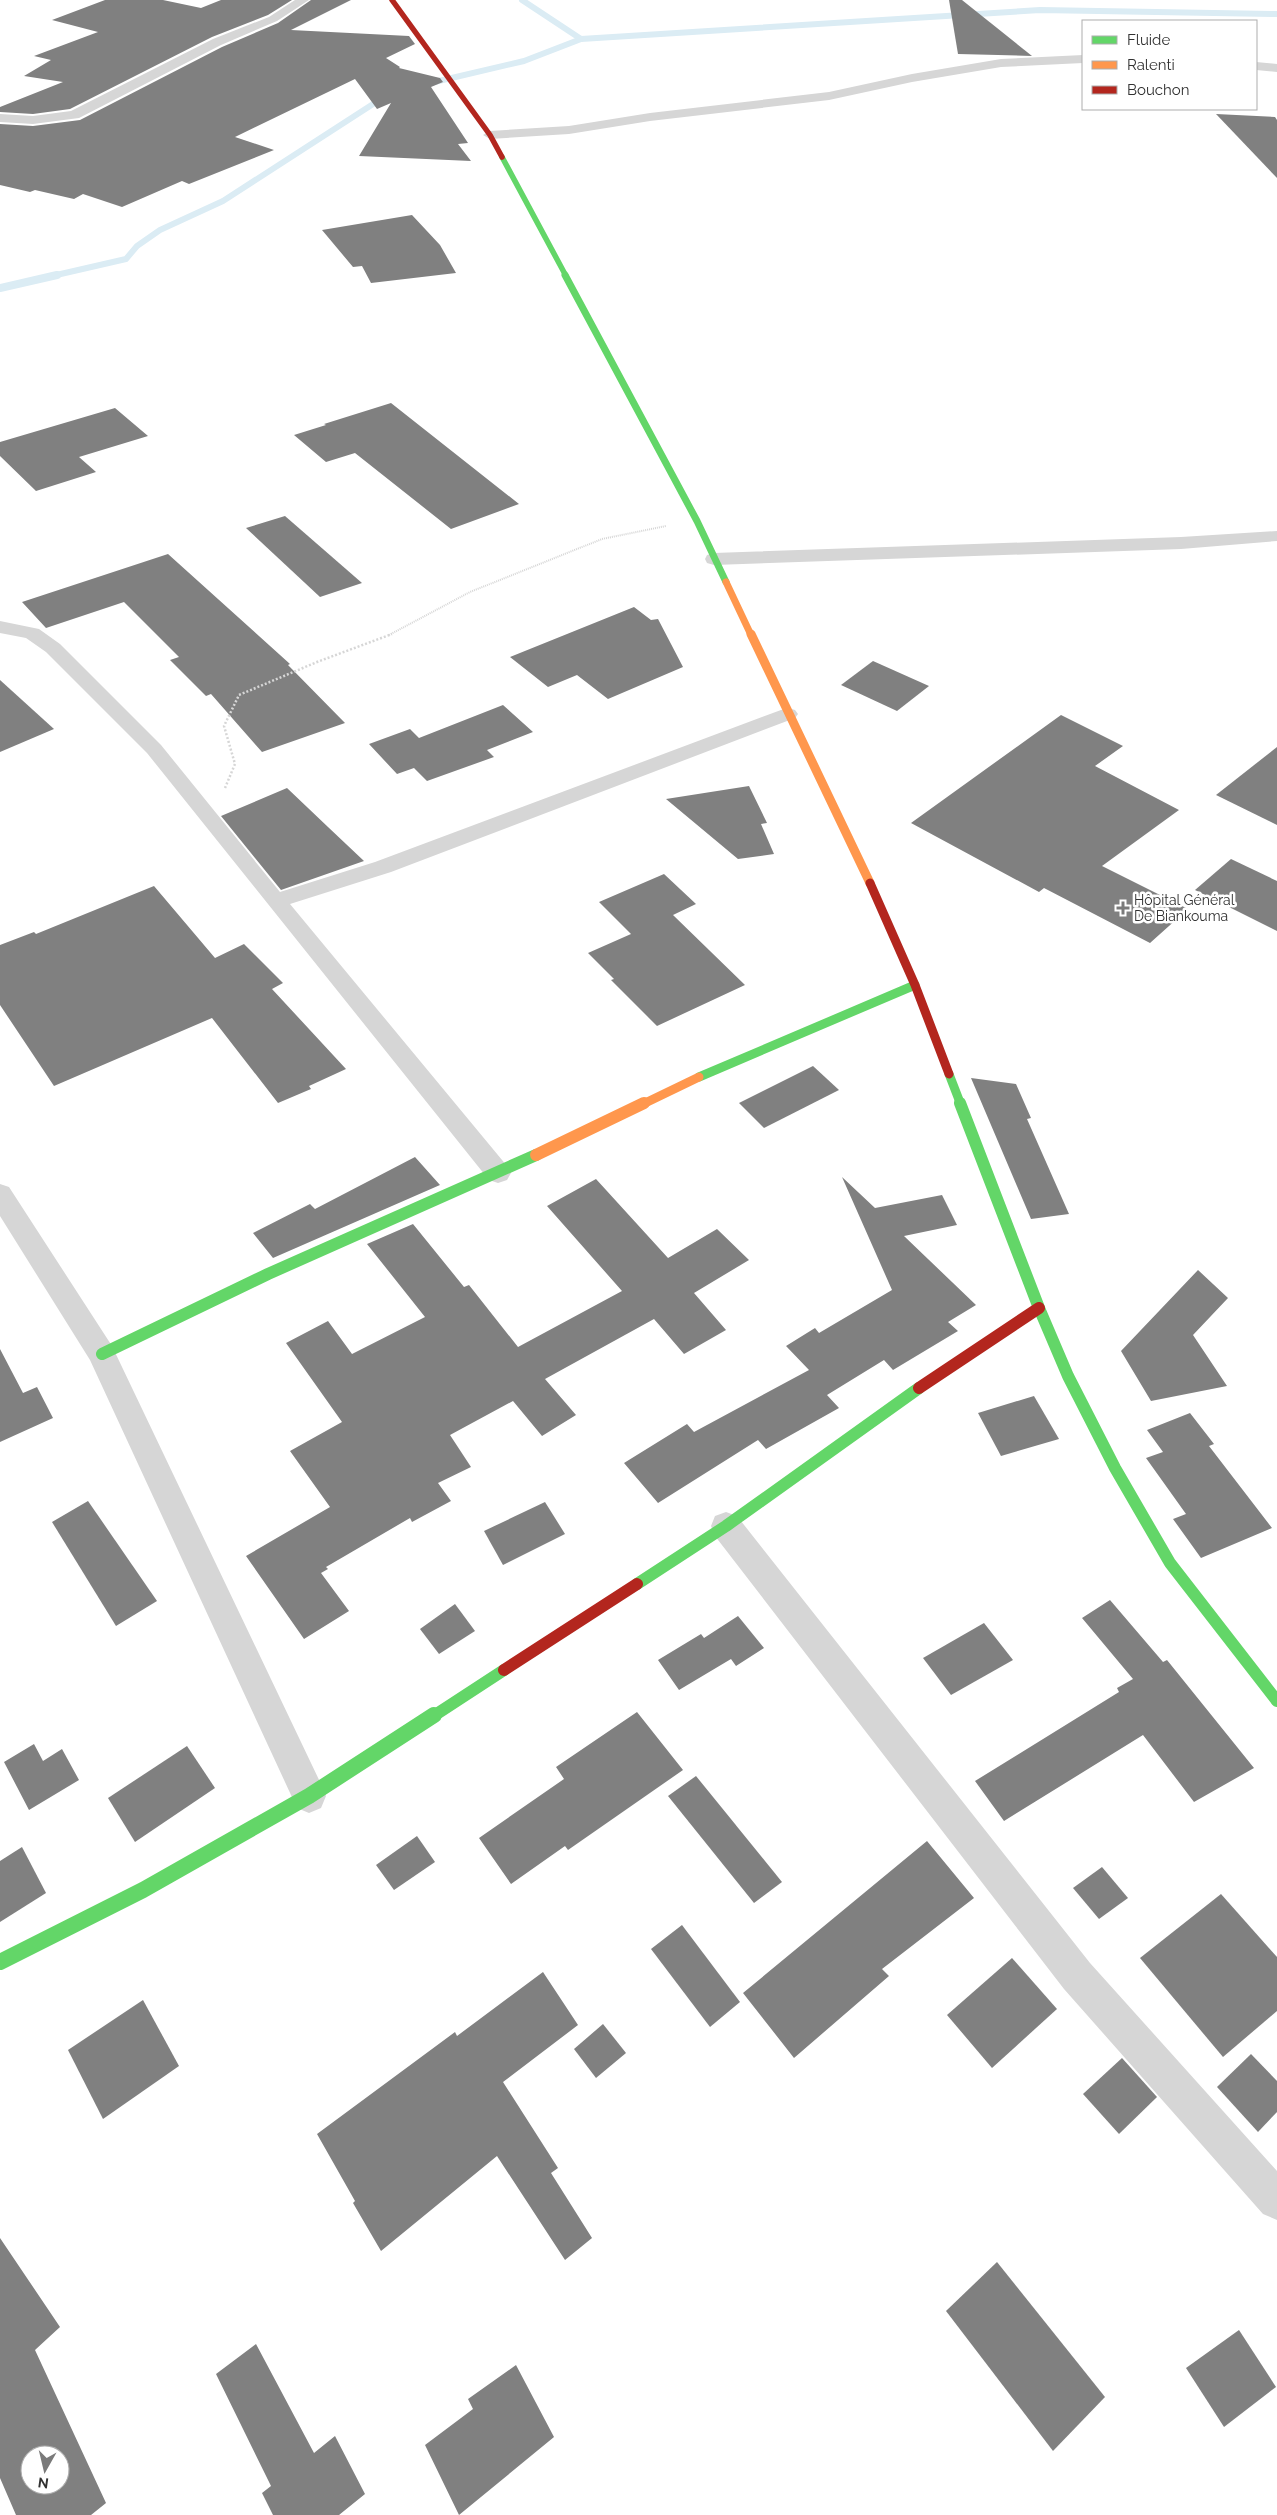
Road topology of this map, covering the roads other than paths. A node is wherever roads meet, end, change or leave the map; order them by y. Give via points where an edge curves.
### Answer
1 (303, 0) edge
2 (392, 0) edge
3 (1082, 59) edge
4 (1257, 66) edge
5 (1277, 68) edge
6 (0, 118) edge
7 (490, 135) junction
8 (1277, 536) edge
9 (714, 559) junction
10 (0, 627) edge
11 (788, 714) junction
12 (275, 901) junction
13 (915, 985) junction
14 (498, 1173) junction
15 (0, 1194) edge
16 (1039, 1308) junction
17 (102, 1354) junction
18 (726, 1526) junction
19 (1277, 1700) edge
20 (309, 1796) junction
21 (0, 1962) edge
22 (1277, 2200) edge

1 - 6 street via 273,19 217,42 74,115 33,120
2 - 7 street
3 - 7 street via 1001,63 829,96 569,130
4 - 5 street
7 - 9 street via 697,521
8 - 9 street via 1181,543
9 - 11 street
10 - 12 street via 32,633 54,648 154,749
11 - 12 street via 383,868
11 - 13 street via 835,804
12 - 14 street
13 - 14 street via 735,1060
13 - 16 street
14 - 17 street via 268,1274
15 - 17 street
16 - 18 street via 889,1408
16 - 19 street via 1068,1376 1114,1468 1170,1563
17 - 20 street
18 - 20 street
18 - 22 street via 1077,1976
20 - 21 street via 143,1890

